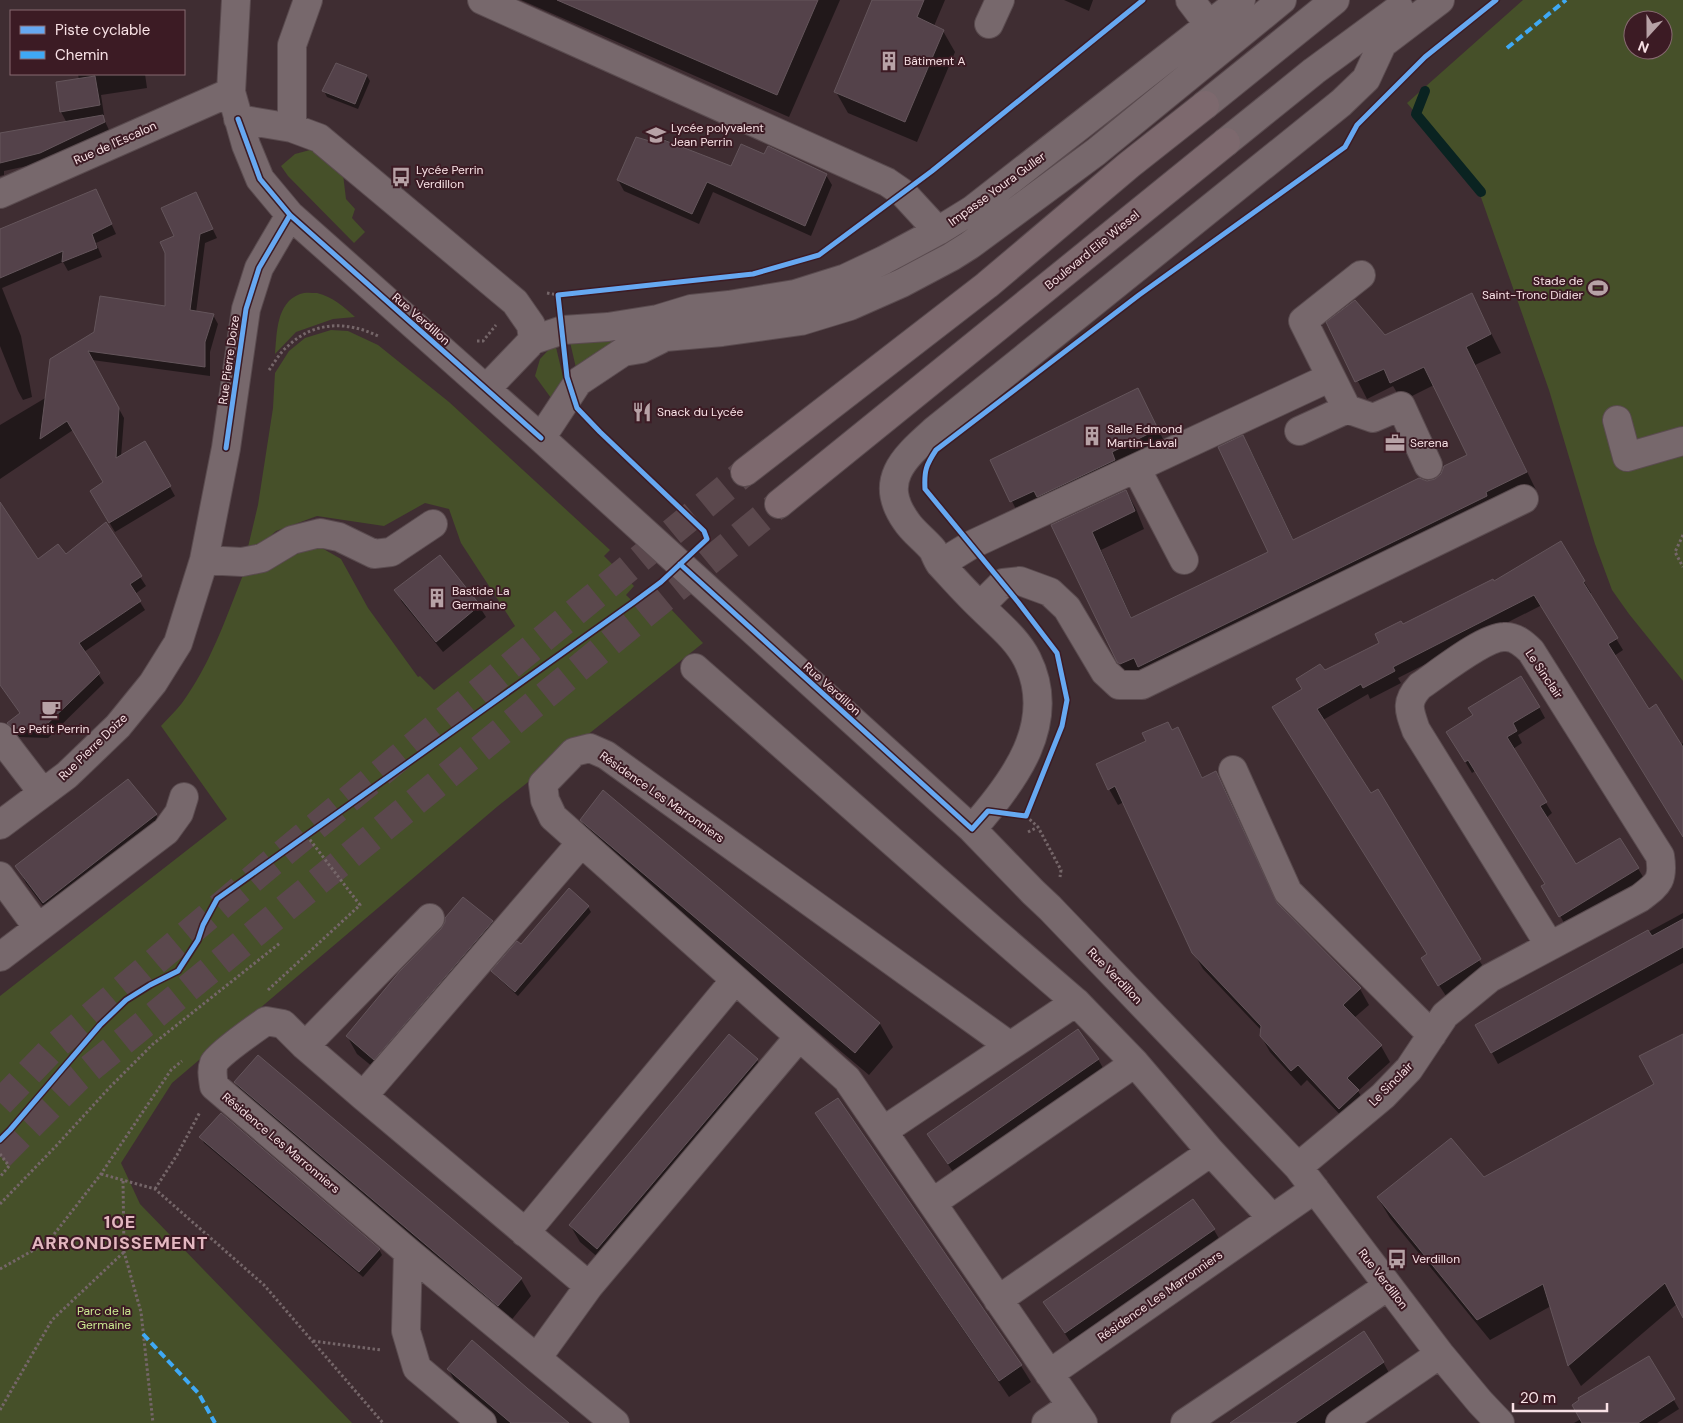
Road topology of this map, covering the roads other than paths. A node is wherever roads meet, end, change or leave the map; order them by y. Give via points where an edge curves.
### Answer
1 (236, 0) edge
2 (308, 0) edge
3 (482, 0) edge
4 (1190, 0) edge
5 (1241, 0) edge
6 (1282, 0) edge
7 (1335, 0) edge
8 (1440, 0) edge
9 (1404, 4) edge
10 (1209, 25) junction
11 (1382, 43) junction
12 (231, 92) junction
13 (1205, 105) joint
14 (238, 119) junction
15 (292, 128) junction
16 (1226, 142) joint
17 (0, 194) edge
18 (290, 215) junction
19 (938, 232) junction
20 (1361, 275) dead end
21 (658, 319) junction
22 (533, 340) junction
23 (623, 352) junction
24 (1331, 377) junction
25 (486, 389) junction
26 (1347, 409) junction
27 (1617, 420) dead end
28 (1299, 431) dead end
29 (540, 438) junction
30 (1683, 441) edge
31 (1428, 465) dead end
32 (1136, 468) junction
33 (745, 472) tunnel mouth
34 (1524, 499) dead end
35 (779, 504) tunnel mouth
36 (433, 524) dead end
37 (204, 560) junction
38 (1184, 560) dead end
39 (940, 564) junction
40 (980, 606) junction
41 (695, 668) dead end
42 (0, 737) edge
43 (1233, 770) dead end
44 (43, 793) junction
45 (184, 797) dead end
46 (980, 820) junction
47 (0, 825) edge
48 (581, 843) junction
49 (0, 876) edge
50 (430, 918) dead end
51 (38, 928) junction
52 (1550, 946) junction
53 (0, 957) edge
54 (735, 980) junction
55 (1076, 1002) junction
56 (1432, 1035) junction
57 (799, 1037) junction
58 (305, 1046) junction
59 (1010, 1046) junction
60 (1135, 1063) junction
61 (363, 1096) junction
62 (883, 1131) junction
63 (1211, 1152) junction
64 (1298, 1167) junction
65 (1315, 1189) junction
66 (932, 1202) junction
67 (1272, 1218) junction
68 (525, 1233) junction
69 (408, 1252) junction
70 (589, 1286) junction
71 (1388, 1286) junction
72 (998, 1300) junction
73 (1440, 1354) junction
74 (537, 1358) junction
75 (1049, 1374) junction
76 (1077, 1415) edge
77 (482, 1423) edge
78 (615, 1423) edge
79 (1046, 1423) edge
80 (1185, 1423) edge
81 (1340, 1423) edge
82 (1500, 1423) edge

1 - 12 street
2 - 15 street via 292,45
3 - 19 street via 887,182 903,193
4 - 10 street
5 - 10 street, Impasse Youra Guller
6 - 23 street via 1096,152 952,257 850,306 801,321 665,337 641,349
7 - 13 street
8 - 11 street
9 - 11 street
9 - 16 street, Boulevard Elie Wiesel
10 - 19 street, Impasse Youra Guller via 972,210
11 - 39 street via 1366,79 1341,103 909,454 898,469 894,484 897,504 906,522 933,550
12 - 14 street
12 - 17 street, Rue de l'Escalon
13 - 33 highway via 987,284
14 - 15 street
14 - 18 street via 260,179
15 - 22 street via 320,138 515,302 530,326
16 - 35 highway, Boulevard Elie Wiesel
18 - 25 street, Rue Verdillon
18 - 37 street, Rue Pierre Doize via 259,268 246,309 226,448
19 - 21 street, Impasse Youra Guller via 846,278 795,294 691,309
20 - 24 street via 1303,321
21 - 22 street, Impasse Youra Guller via 562,330
21 - 23 street, Impasse Youra Guller via 632,337
22 - 25 street
23 - 29 street via 578,382
24 - 26 street
24 - 32 street
25 - 29 street, Rue Verdillon
26 - 28 street
26 - 31 street via 1373,418 1401,406
27 - 30 street via 1627,457
29 - 46 street, Rue Verdillon
32 - 38 street
32 - 39 street via 971,545
34 - 40 street via 1142,685 1120,684 1105,672 1067,608 1050,592 1020,581 1003,583
36 - 37 street via 391,552 374,554 340,537 320,533 292,540 262,558 242,562
37 - 44 street, Rue Pierre Doize via 178,643 153,684 118,726
39 - 40 street
40 - 46 street via 1027,658 1036,683 1038,709 1032,739 1018,769
41 - 55 street
42 - 44 street
43 - 56 street via 1288,892
44 - 47 street, Rue Pierre Doize
45 - 51 street via 179,813 166,831
46 - 64 street, Rue Verdillon via 1042,900
48 - 54 street, Résidence Les Marronniers
48 - 59 street, Résidence Les Marronniers via 553,817 545,800 543,784 574,752 590,748 606,756
48 - 61 street
49 - 51 street
50 - 58 street
51 - 53 street
52 - 52 street, Le Sinclair via 1416,730 1409,711 1411,695 1420,686 1488,640 1505,636 1521,641 1531,651 1660,856 1662,869 1657,885 1640,898
52 - 56 street, Le Sinclair via 1490,978 1445,1015
54 - 57 street, Résidence Les Marronniers
54 - 68 street
55 - 59 street
55 - 60 street
56 - 64 street, Le Sinclair via 1409,1069 1383,1096
57 - 62 street, Résidence Les Marronniers via 847,1079
57 - 70 street
58 - 61 street, Résidence Les Marronniers
58 - 69 street, Résidence Les Marronniers via 283,1024 266,1021 215,1062 214,1086
59 - 62 street
60 - 63 street
60 - 66 street
61 - 68 street, Résidence Les Marronniers
62 - 66 street, Résidence Les Marronniers
63 - 67 street
63 - 72 street
64 - 65 street, Rue Verdillon
65 - 67 street, Résidence Les Marronniers
65 - 71 street, Rue Verdillon
66 - 72 street, Résidence Les Marronniers
67 - 75 street, Résidence Les Marronniers
68 - 70 street, Résidence Les Marronniers
69 - 74 street, Résidence Les Marronniers
69 - 77 street via 406,1331 417,1368
70 - 74 street
71 - 73 street, Rue Verdillon
71 - 80 street
72 - 75 street, Résidence Les Marronniers
73 - 81 street
73 - 82 street, Rue Verdillon
74 - 78 street, Résidence Les Marronniers
75 - 76 street, Résidence Les Marronniers
76 - 79 street

